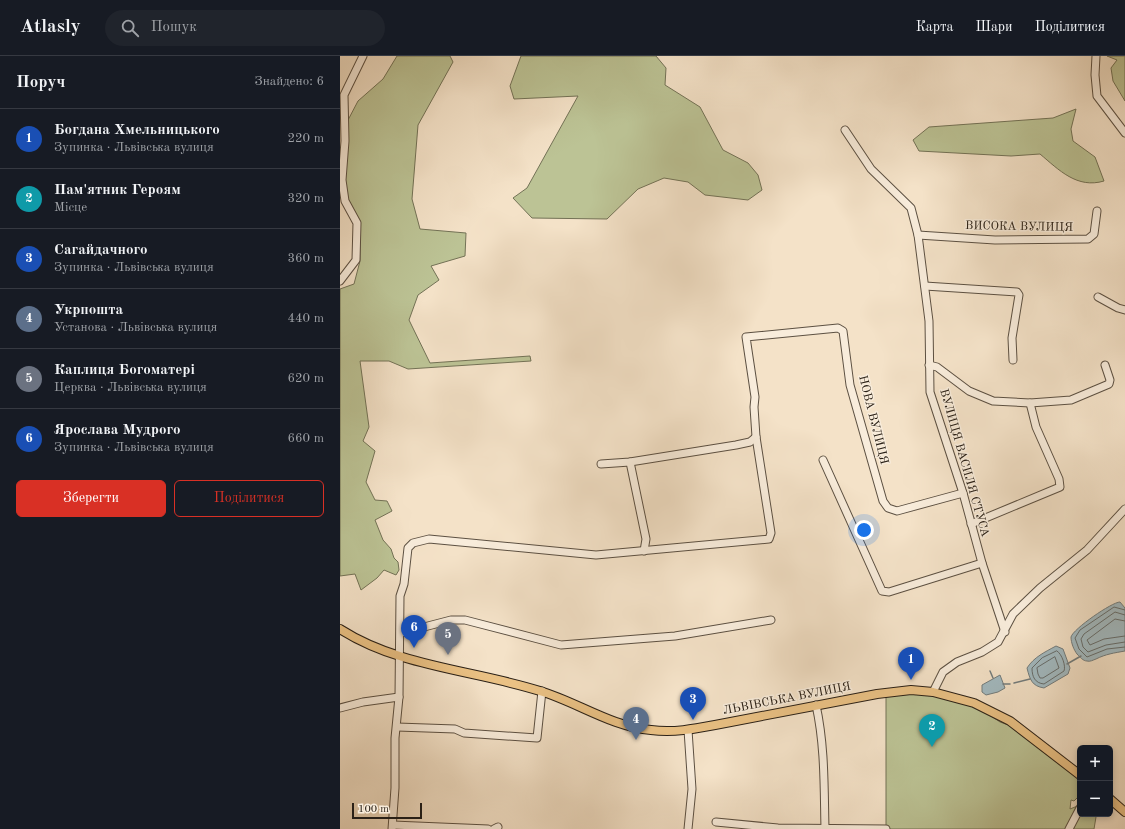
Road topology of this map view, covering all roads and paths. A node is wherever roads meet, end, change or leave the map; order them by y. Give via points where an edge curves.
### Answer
1 (363, 56) edge
2 (1096, 56) edge
3 (342, 94) edge
4 (845, 130) dead end
5 (1125, 133) edge
6 (342, 142) edge
7 (1098, 211) dead end
8 (918, 235) junction
9 (340, 281) edge
10 (925, 286) junction
11 (1098, 297) dead end
12 (1125, 310) edge
13 (1013, 360) dead end
14 (929, 365) junction
15 (1106, 365) dead end
16 (1030, 403) junction
17 (756, 437) junction
18 (823, 460) dead end
19 (630, 462) junction
20 (601, 464) dead end
21 (963, 493) junction
22 (1125, 509) edge
23 (971, 524) junction
24 (644, 551) junction
25 (982, 563) junction
26 (772, 620) dead end
27 (340, 629) edge
28 (1005, 632) junction
29 (400, 633) junction
30 (399, 656) junction
31 (542, 691) junction
32 (933, 692) junction
33 (400, 697) junction
34 (816, 704) junction
35 (340, 708) edge
36 (397, 727) junction
37 (688, 730) junction
38 (1077, 773) edge
39 (1113, 802) edge
40 (1125, 812) edge
41 (1077, 814) edge
42 (716, 822) dead end
43 (393, 827) edge
44 (488, 829) edge
45 (688, 829) edge
46 (825, 829) edge
47 (886, 829) edge
48 (1070, 829) edge

1 - 3 street
2 - 5 street via 1094,75 1097,96
3 - 6 street
4 - 8 street, ВУЛИЦЯ ВАСИЛЯ СТУСА via 871,169 911,208
6 - 9 street via 345,201 357,223 356,260
7 - 8 street, ВИСОКА ВУЛИЦЯ via 1094,234 1088,239 995,240
8 - 10 street, ВУЛИЦЯ ВАСИЛЯ СТУСА
10 - 13 street via 1018,292 1012,338
10 - 14 street, ВУЛИЦЯ ВАСИЛЯ СТУСА via 929,321
11 - 12 street
14 - 16 street via 969,391 994,401
14 - 21 street, ВУЛИЦЯ ВАСИЛЯ СТУСА via 930,392
15 - 16 street via 1109,384 1071,400
16 - 23 street via 1036,427 1059,479 1060,487
17 - 19 street via 750,442 736,446
17 - 21 street, НОВА ВУЛИЦЯ via 755,397 746,337 838,328 843,331 850,384 883,502 888,508 897,511
17 - 24 street via 769,539
18 - 25 street via 882,591 889,592
19 - 20 street
19 - 24 street via 646,539
21 - 23 street, ВУЛИЦЯ ВАСИЛЯ СТУСА
22 - 28 street via 1087,550 1040,588 1013,614
23 - 25 street, ВУЛИЦЯ ВАСИЛЯ СТУСА
24 - 29 street via 596,555 429,540 413,543 408,548 400,596
25 - 28 street, ВУЛИЦЯ ВАСИЛЯ СТУСА
26 - 29 street via 675,636 561,645 465,620 451,620
27 - 30 main road, ЛЬВІВСЬКА ВУЛИЦЯ
28 - 32 street via 998,642 957,662 943,672
29 - 30 street
30 - 31 main road, ЛЬВІВСЬКА ВУЛИЦЯ
30 - 33 street
31 - 36 street via 537,738 464,733 455,729
31 - 37 main road, ЛЬВІВСЬКА ВУЛИЦЯ via 621,724 651,730
32 - 34 main road, ЛЬВІВСЬКА ВУЛИЦЯ via 911,690
32 - 38 main road, ЛЬВІВСЬКА ВУЛИЦЯ via 974,703 1010,722
33 - 35 street
33 - 36 street
34 - 37 main road, ЛЬВІВСЬКА ВУЛИЦЯ
34 - 46 street via 824,752
36 - 43 street
37 - 45 street via 692,789
39 - 40 main road
41 - 48 street
42 - 46 street via 778,828
43 - 44 street
46 - 47 street

